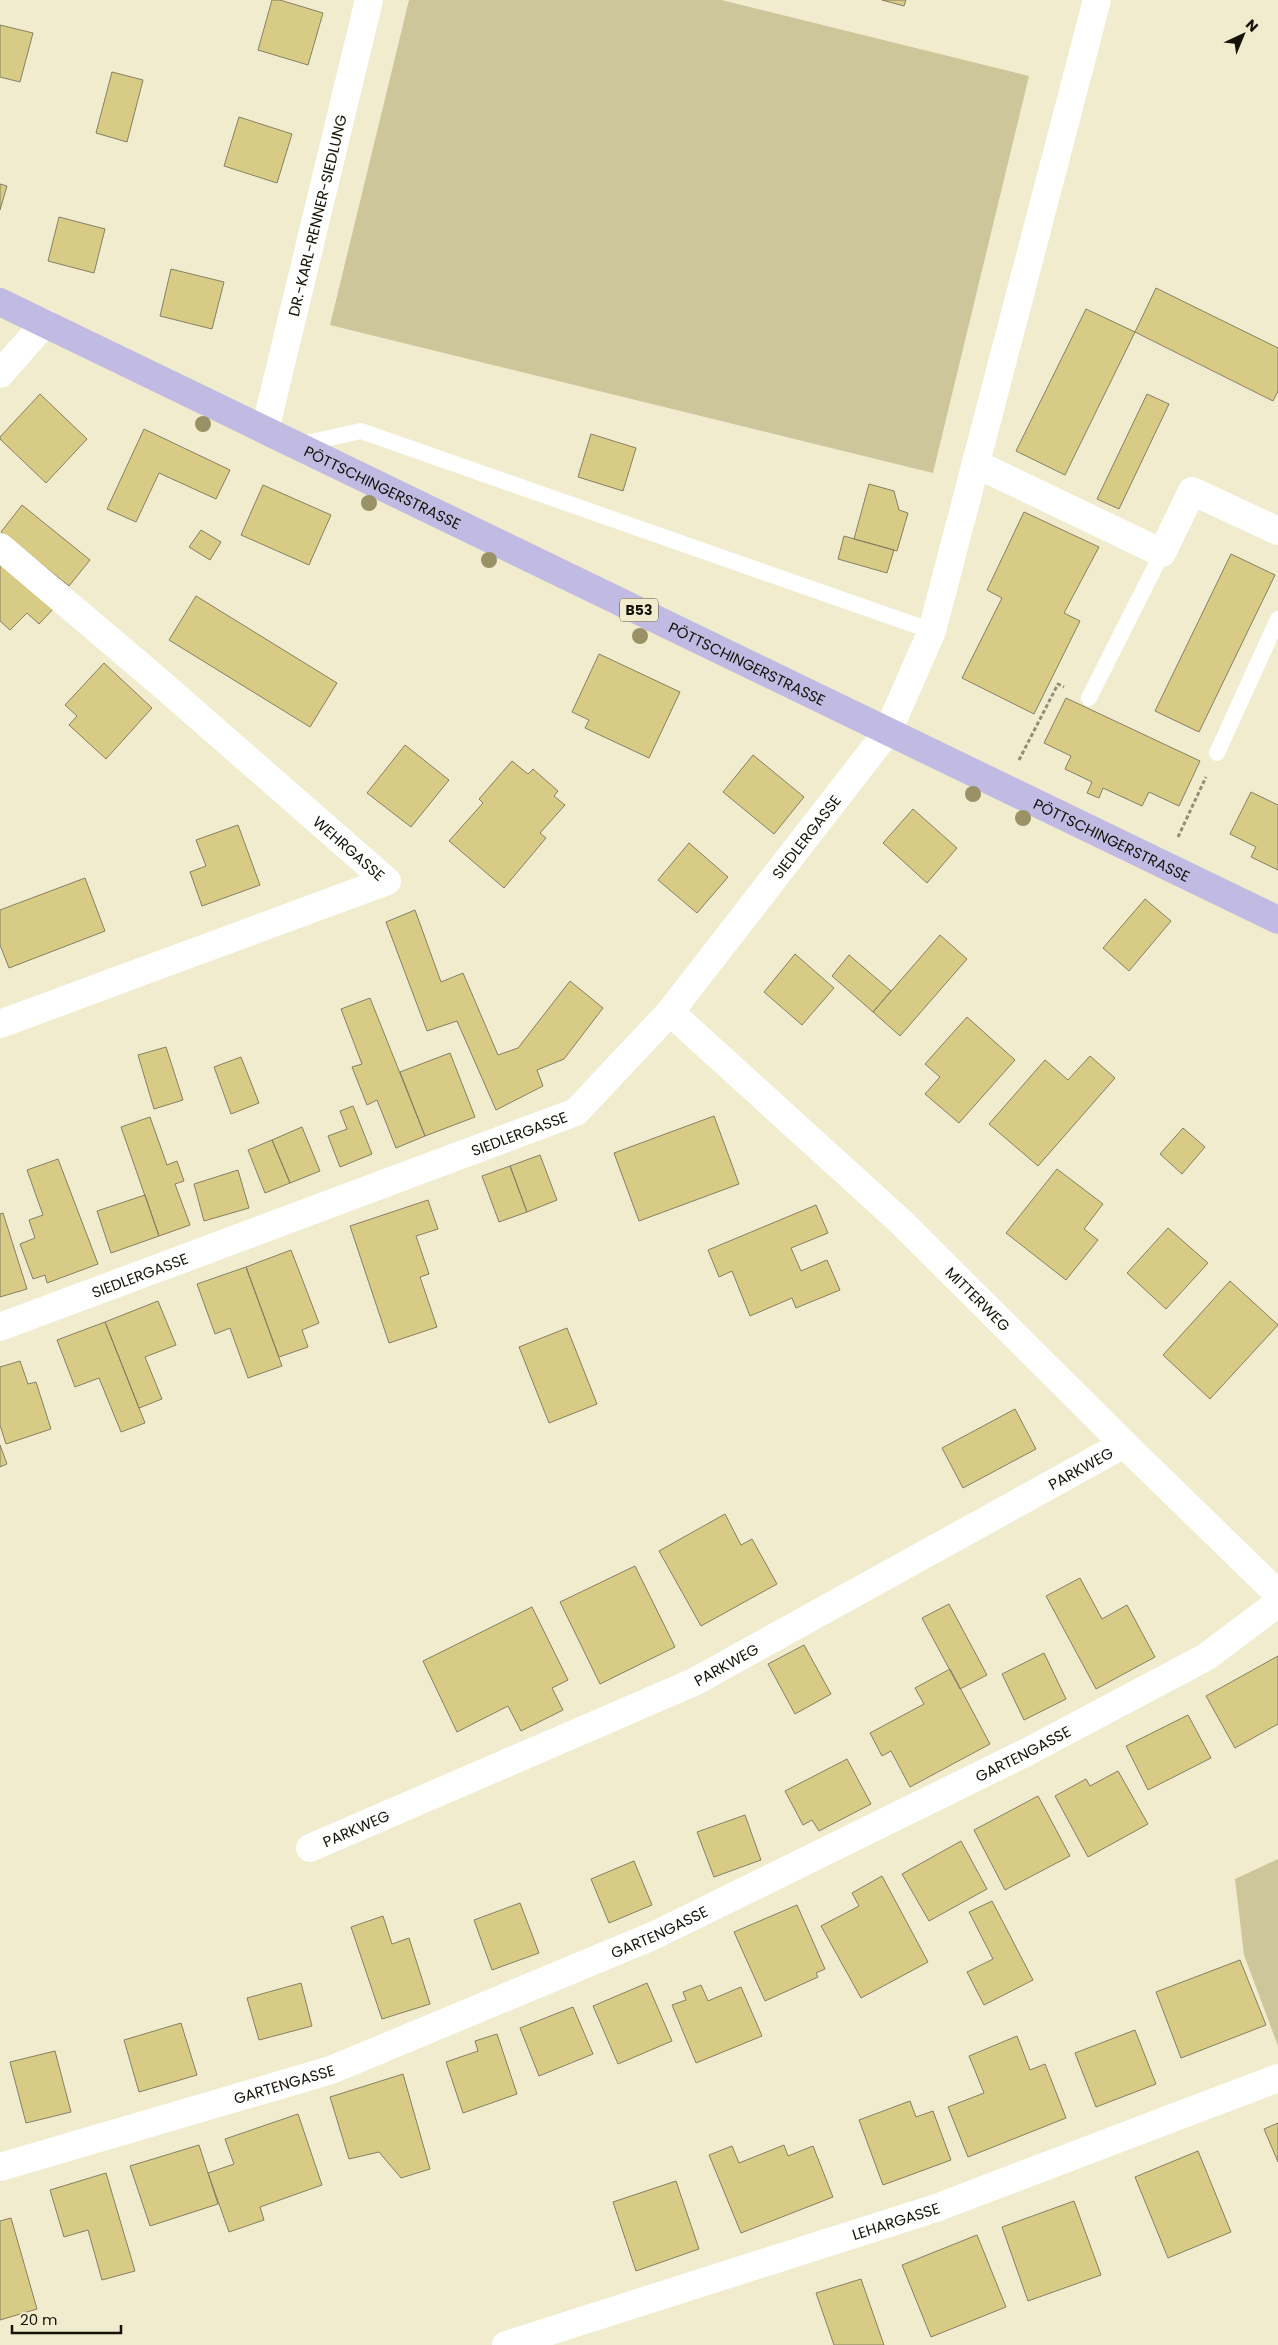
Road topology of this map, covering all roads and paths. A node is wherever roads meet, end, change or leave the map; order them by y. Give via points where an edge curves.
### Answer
1 (368, 0) edge
2 (1097, 0) edge
3 (0, 302) edge
4 (45, 324) junction
5 (0, 374) edge
6 (265, 430) junction
7 (296, 445) junction
8 (976, 464) junction
9 (1278, 531) edge
10 (0, 547) edge
11 (1162, 553) junction
12 (1278, 619) edge
13 (932, 631) junction
14 (1090, 698) joint
15 (888, 730) junction
16 (1217, 753) joint
17 (1005, 787) junction
18 (1177, 839) dead end
19 (1278, 920) edge
20 (670, 1012) junction
21 (0, 1024) edge
22 (0, 1327) edge
23 (1124, 1444) junction
24 (1278, 1594) edge
25 (1278, 1603) edge
26 (310, 1848) dead end
27 (1278, 2078) edge
28 (0, 2167) edge
29 (506, 2345) edge

1 - 6 street, DR.-KARL-RENNER-SIEDLUNG
2 - 8 street, SIEDLERGASSE
3 - 4 main road, PÖTTSCHINGERSTRASSE / B53
4 - 5 street
4 - 6 main road, PÖTTSCHINGERSTRASSE / B53
6 - 7 main road, PÖTTSCHINGERSTRASSE / B53
7 - 13 lane via 361,431
7 - 15 main road, PÖTTSCHINGERSTRASSE / B53
8 - 11 street
8 - 13 street, SIEDLERGASSE
9 - 11 street via 1192,491
10 - 21 street, WEHRGASSE via 387,881
11 - 14 lane
12 - 16 lane
13 - 15 street, SIEDLERGASSE
14 - 17 path via 1058,684
15 - 17 main road, PÖTTSCHINGERSTRASSE / B53
15 - 20 street, SIEDLERGASSE
16 - 18 path
17 - 19 main road, PÖTTSCHINGERSTRASSE / B53
20 - 22 street, SIEDLERGASSE via 576,1112
20 - 23 street, MITTERWEG via 900,1221
23 - 24 street, MITTERWEG
23 - 26 street, PARKWEG via 694,1682
25 - 28 street, GARTENGASSE via 1206,1657 1035,1748 655,1935 331,2070
27 - 29 street, LEHARGASSE via 936,2208

